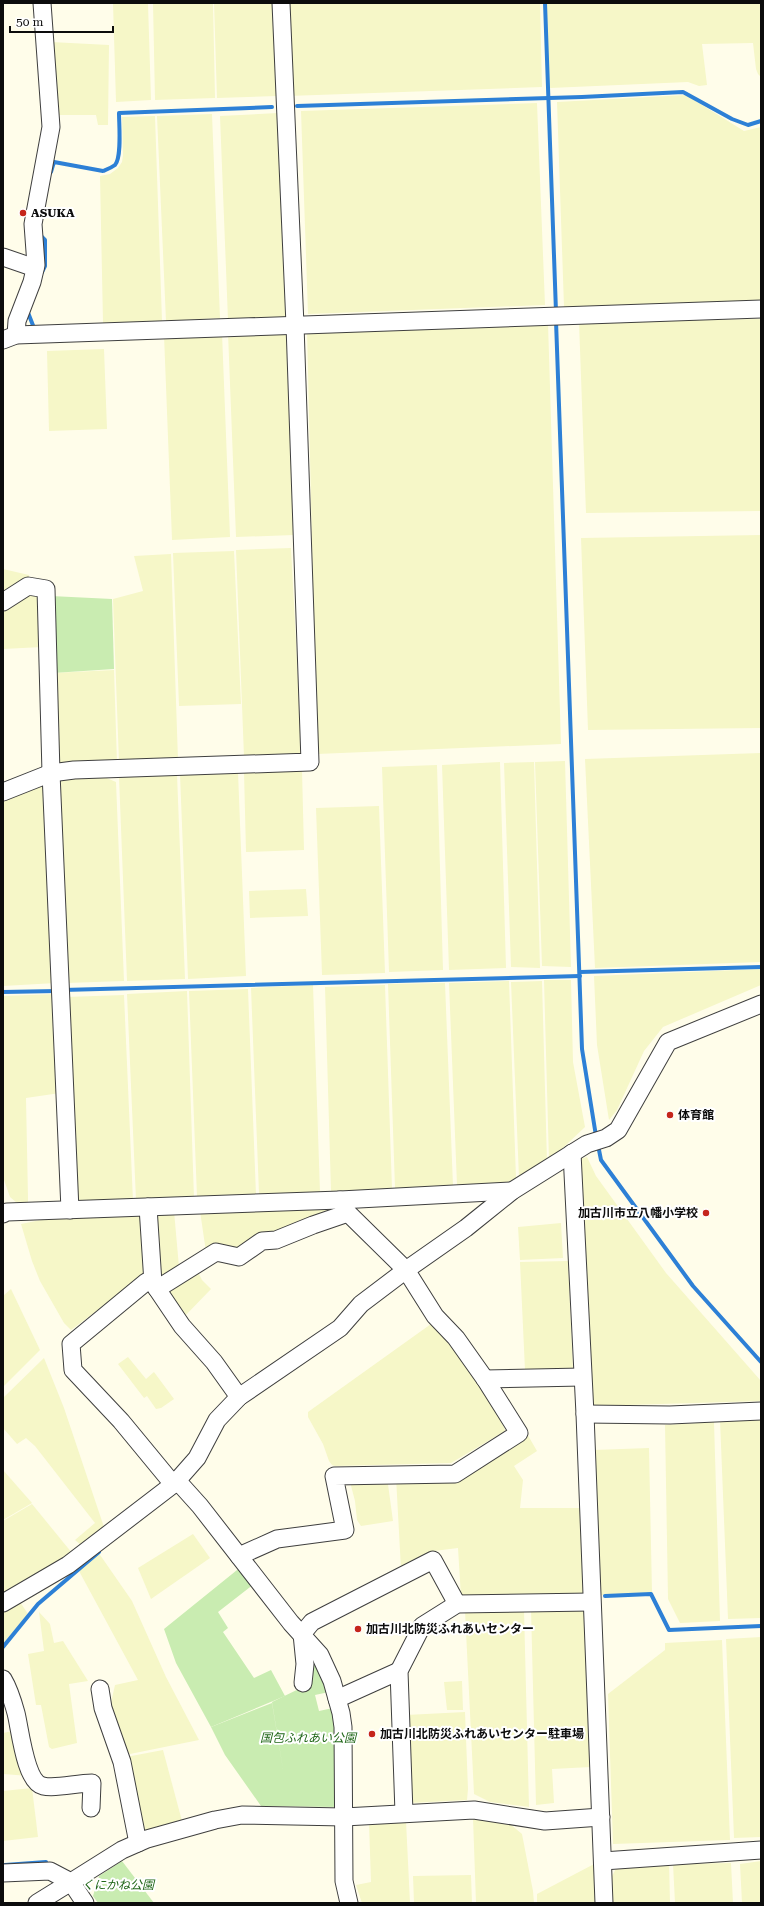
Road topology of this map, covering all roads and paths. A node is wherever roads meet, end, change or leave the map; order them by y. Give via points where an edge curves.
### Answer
1 (42, 3) edge
2 (281, 3) edge
3 (3, 256) edge
4 (35, 268) junction
5 (761, 309) edge
6 (295, 325) junction
7 (10, 337) edge
8 (3, 602) edge
9 (51, 773) junction
10 (3, 792) edge
11 (761, 1004) edge
12 (572, 1153) junction
13 (512, 1191) junction
14 (148, 1207) junction
15 (344, 1207) junction
16 (70, 1210) junction
17 (3, 1214) edge
18 (406, 1270) junction
19 (155, 1286) junction
20 (582, 1377) junction
21 (485, 1379) junction
22 (239, 1398) junction
23 (761, 1411) edge
24 (585, 1414) junction
25 (175, 1483) junction
26 (239, 1556) junction
27 (591, 1602) junction
28 (3, 1603) edge
29 (457, 1604) junction
30 (302, 1634) junction
31 (399, 1671) junction
32 (3, 1679) edge
33 (304, 1683) dead end
34 (100, 1689) dead end
35 (337, 1699) junction
36 (92, 1808) dead end
37 (404, 1813) junction
38 (344, 1817) junction
39 (601, 1817) junction
40 (138, 1842) junction
41 (761, 1850) edge
42 (603, 1860) junction
43 (3, 1873) edge
44 (71, 1882) junction
45 (37, 1903) edge
46 (85, 1903) edge
47 (348, 1903) edge
48 (604, 1903) edge

1 - 4 street via 51,127 33,224
2 - 6 street
3 - 4 street
4 - 7 street
5 - 6 street
6 - 7 street
6 - 9 street via 310,762 74,770
8 - 9 street via 28,586 46,589
9 - 10 street
9 - 16 street
11 - 12 street via 668,1042 618,1130
12 - 13 street
12 - 20 street
13 - 15 street
13 - 18 street via 466,1228
14 - 15 street
14 - 16 street
14 - 19 street
15 - 18 street
15 - 19 street via 313,1225 276,1240 262,1241 239,1258 216,1252
16 - 17 street
18 - 21 street via 435,1316 456,1338
18 - 22 street via 361,1304 340,1328
19 - 22 street via 182,1326 214,1362
19 - 25 street via 146,1282 71,1344 73,1370 122,1421 168,1478
20 - 21 street
20 - 24 street
21 - 26 street via 519,1433 455,1474 334,1476 345,1530 277,1539
22 - 25 street via 217,1420 198,1458
23 - 24 street
24 - 27 street
25 - 26 street via 182,1486 200,1506
25 - 28 street via 68,1565
26 - 30 street
27 - 29 street
27 - 39 street
29 - 30 street via 433,1560 312,1622
29 - 31 street via 422,1626
30 - 33 street
30 - 35 street via 326,1666
31 - 35 street
31 - 37 street
32 - 36 street via 16,1712 28,1768 36,1782 41,1786 92,1783
34 - 40 street via 102,1708 122,1762
35 - 38 street via 343,1727
37 - 38 street
37 - 39 street via 474,1810 545,1821
38 - 40 street via 242,1815
38 - 47 street via 344,1881
39 - 42 street
40 - 44 street
41 - 42 street
42 - 48 street
43 - 44 street via 50,1871
44 - 45 street
44 - 46 street

